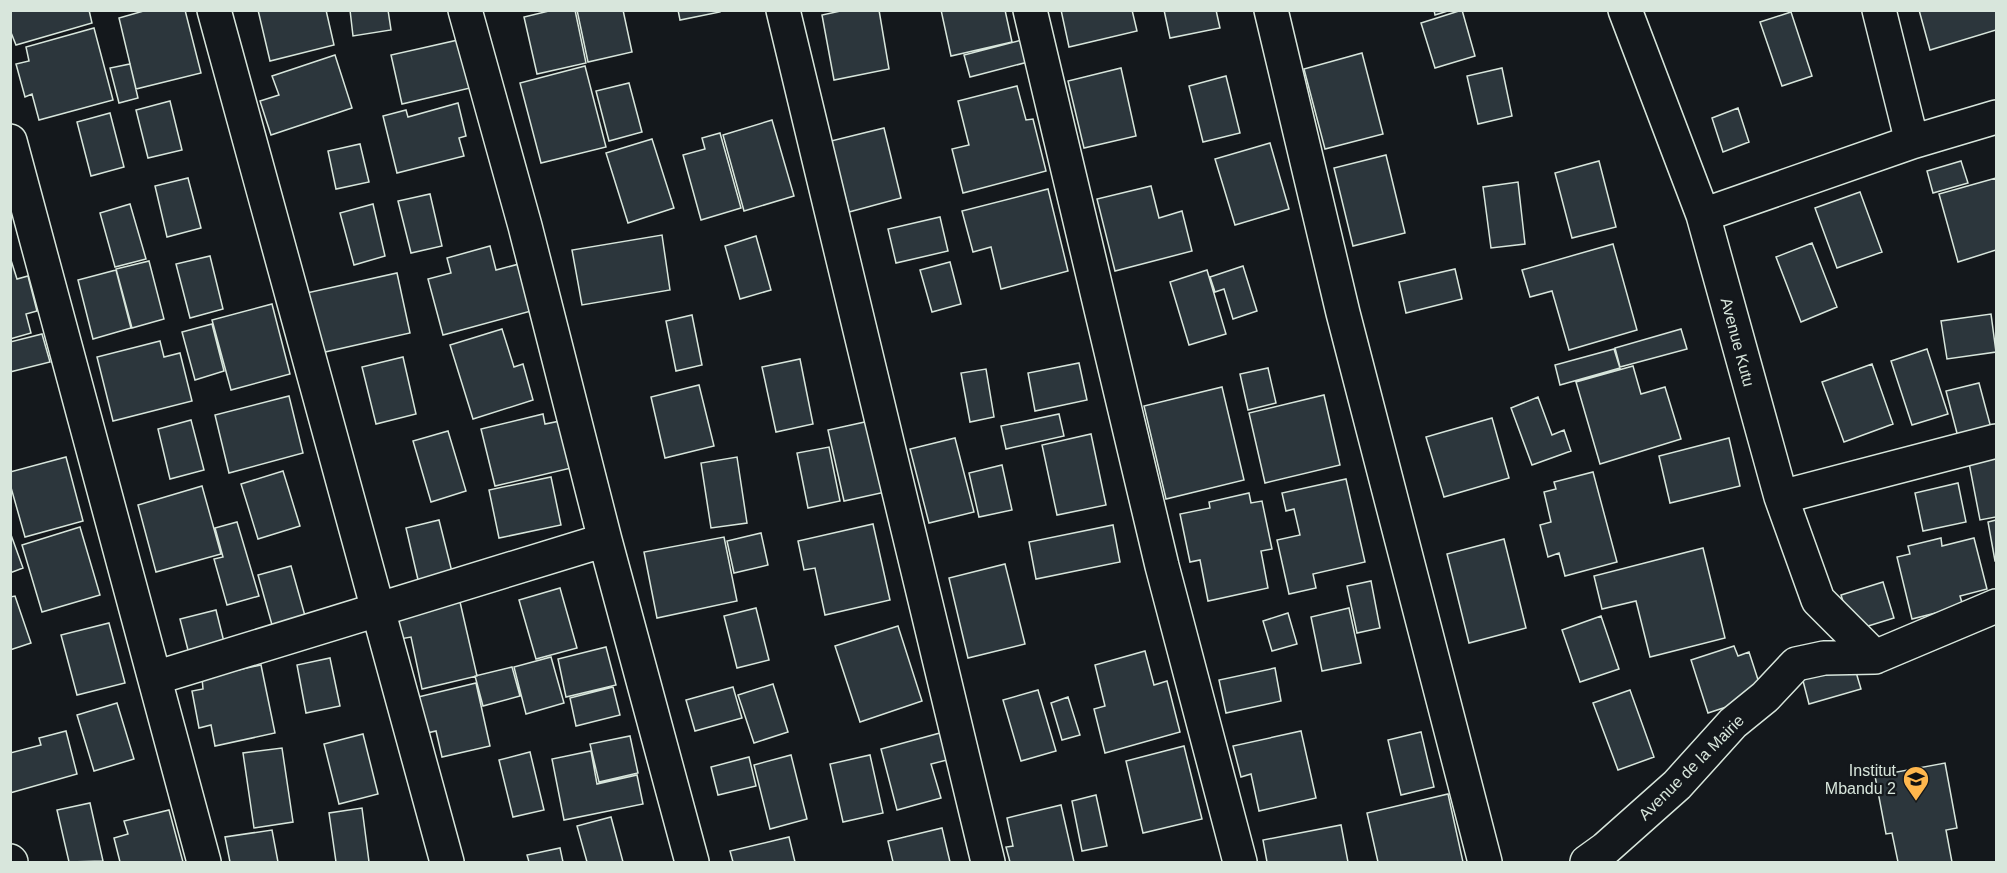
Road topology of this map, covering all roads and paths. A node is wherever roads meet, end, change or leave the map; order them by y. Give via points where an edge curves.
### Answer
1 (214, 10) edge
2 (465, 10) edge
3 (783, 10) edge
4 (1030, 10) edge
5 (1271, 10) edge
6 (1625, 10) edge
7 (1879, 10) edge
8 (1996, 117) edge
9 (10, 141) edge
10 (1912, 142) junction
11 (1703, 215) junction
12 (1996, 441) edge
13 (1781, 497) junction
14 (605, 540) junction
15 (1996, 606) edge
16 (376, 610) junction
17 (1875, 657) junction
18 (155, 678) junction
19 (204, 862) edge
20 (447, 862) edge
21 (692, 862) edge
22 (988, 862) edge
23 (1240, 862) edge
24 (1485, 862) edge
25 (1587, 862) edge

1 - 16 street
2 - 14 street
3 - 22 street
4 - 23 street via 1159,555
5 - 24 street via 1343,313
6 - 11 street, Avenue Kutu
7 - 10 street
8 - 10 street
9 - 18 street
10 - 11 street
11 - 13 street, Avenue Kutu
12 - 13 street
13 - 17 street, Avenue Kutu via 1818,600
14 - 16 street
14 - 21 street
15 - 17 street, Avenue de la Mairie
16 - 18 street
16 - 20 street
17 - 25 street, Avenue de la Mairie via 1824,658 1796,664 1733,723 1677,785
18 - 19 street

